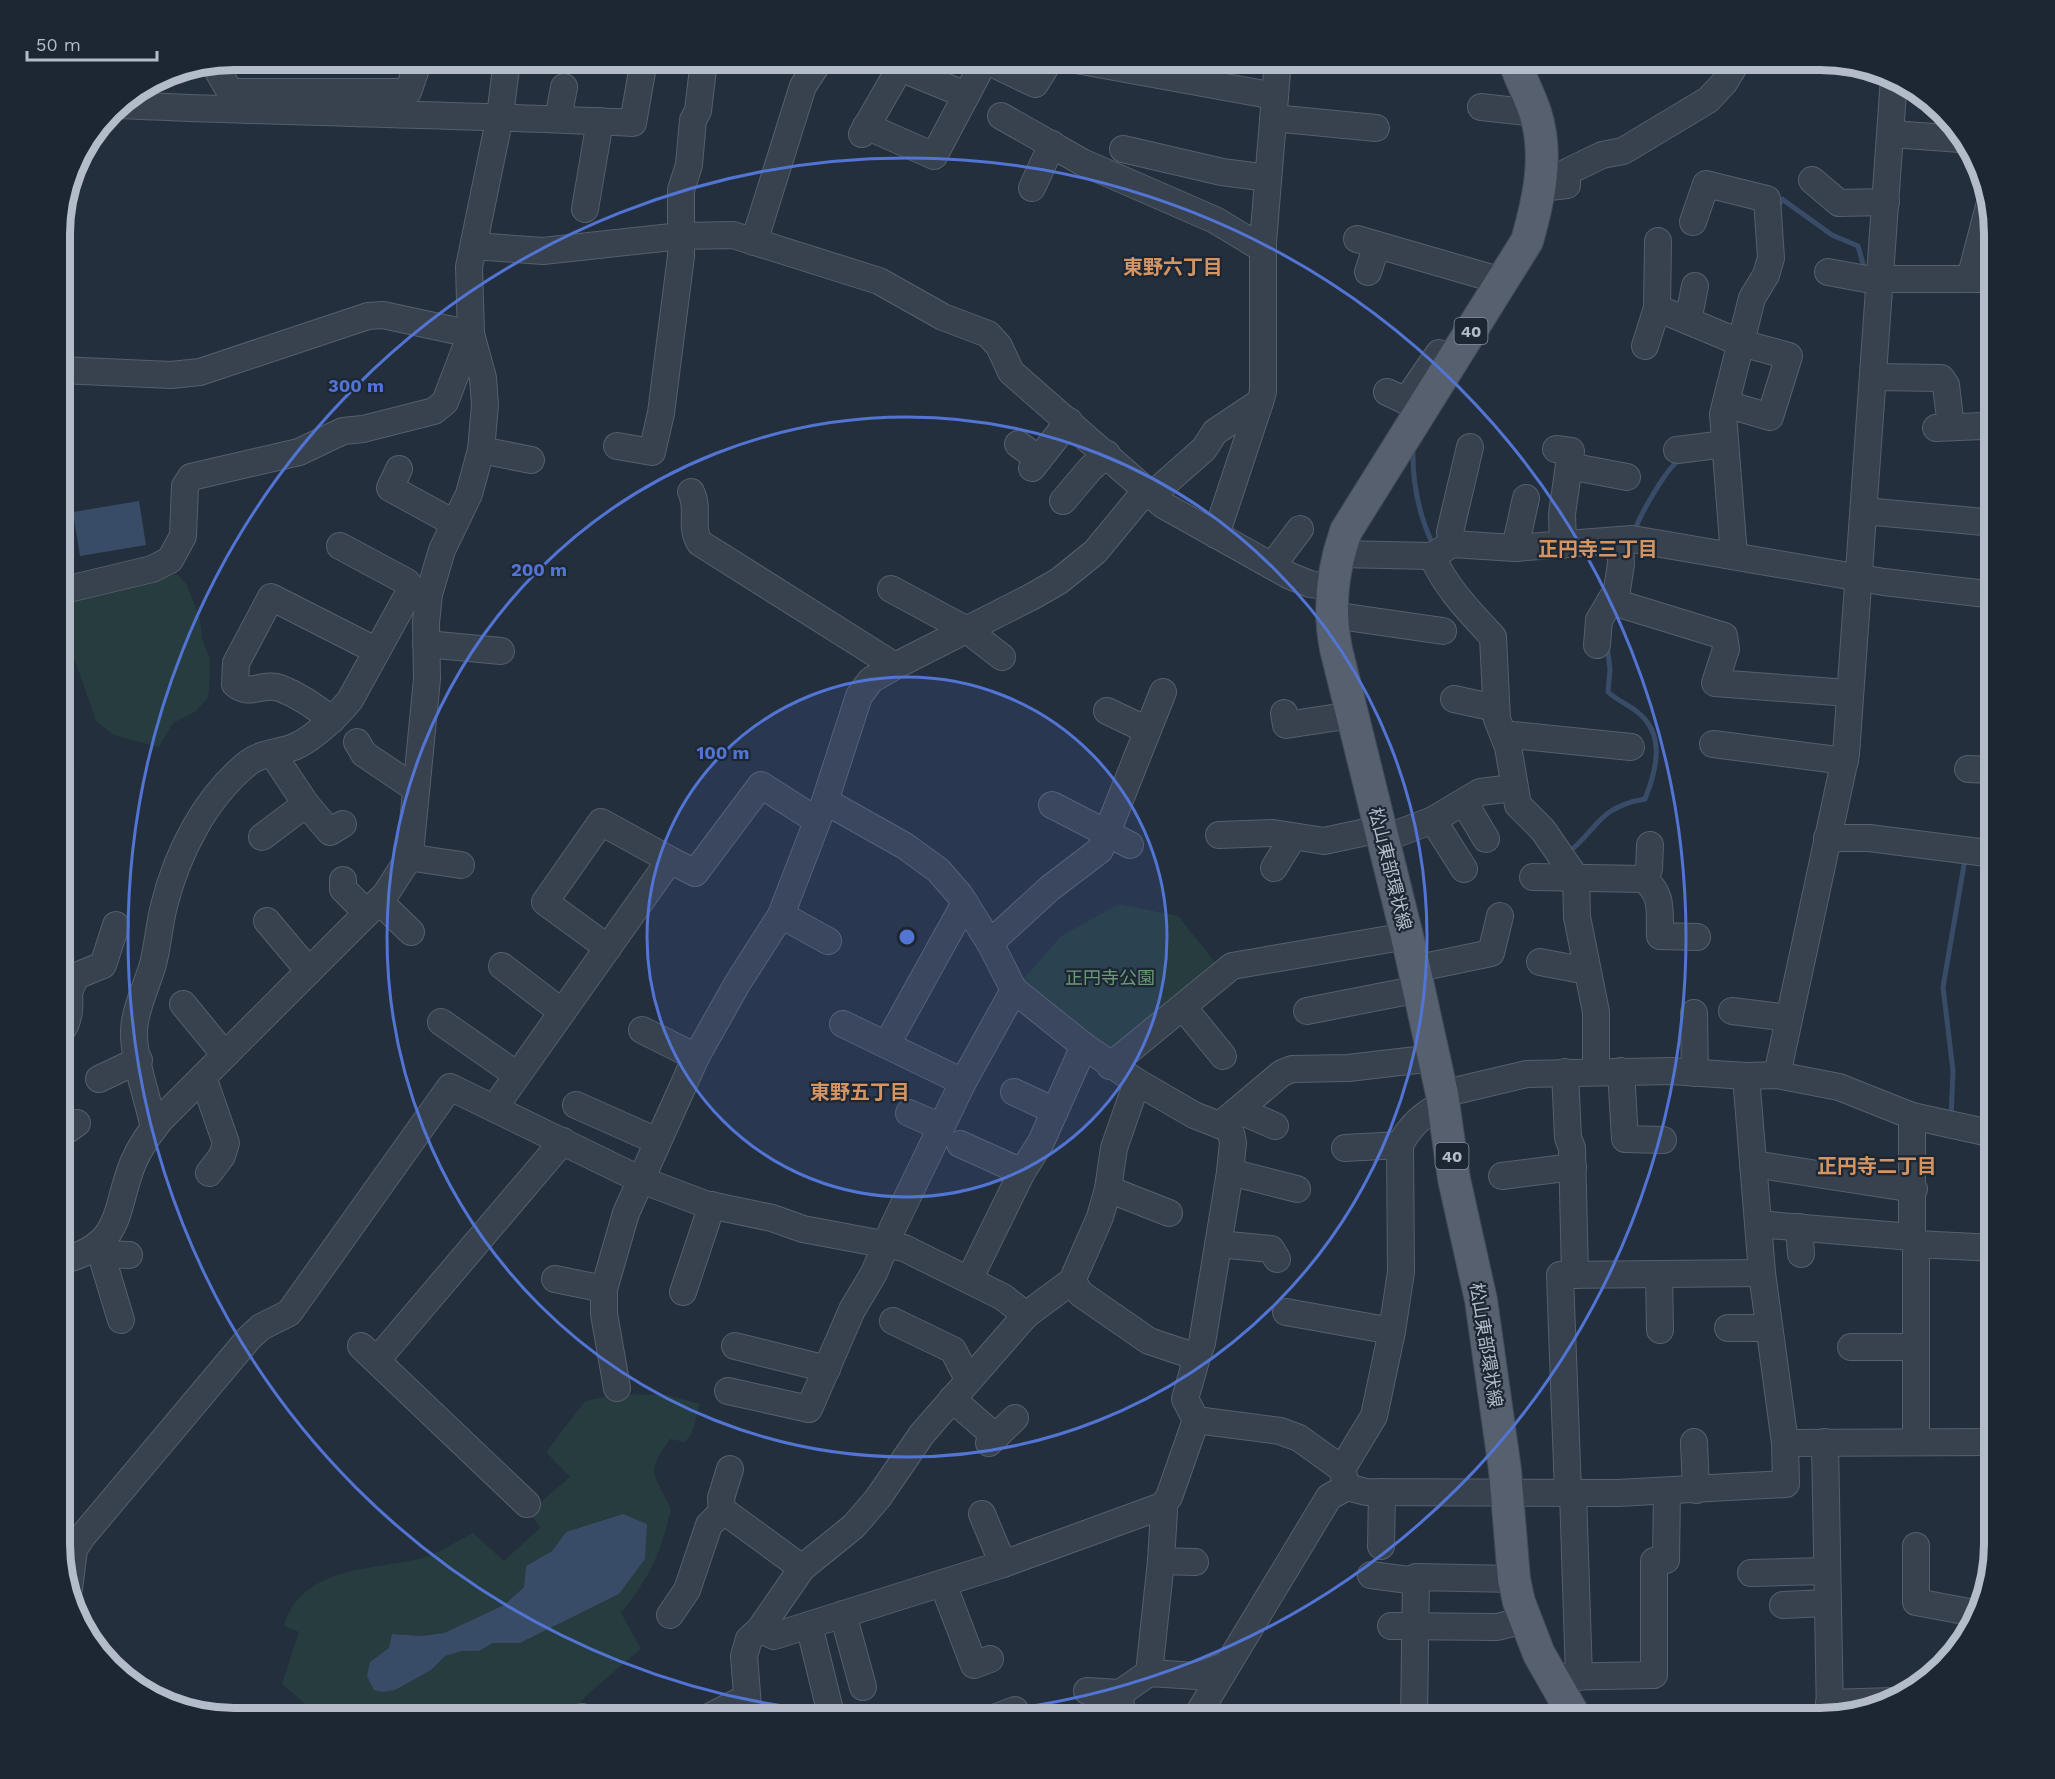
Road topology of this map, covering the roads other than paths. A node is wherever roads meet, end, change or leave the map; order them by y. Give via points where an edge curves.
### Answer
1 (416, 70) edge
2 (506, 70) edge
3 (642, 70) edge
4 (697, 70) edge
5 (813, 70) edge
6 (899, 70) edge
7 (905, 70) edge
8 (980, 70) edge
9 (1006, 70) edge
10 (1044, 70) edge
11 (1118, 70) edge
12 (1277, 70) edge
13 (1518, 70) edge
14 (1732, 70) edge
15 (218, 71) dead end
16 (564, 87) dead end
17 (1894, 87) edge
18 (966, 95) junction
19 (133, 106) edge
20 (1481, 106) dead end
21 (1274, 107) junction
22 (1535, 113) junction
23 (500, 116) junction
24 (1001, 116) dead end
25 (558, 119) junction
26 (600, 121) junction
27 (1376, 128) dead end
28 (1892, 134) junction
29 (1954, 138) edge
30 (1052, 144) junction
31 (1123, 150) dead end
32 (1268, 178) junction
33 (1812, 180) dead end
34 (1032, 188) dead end
35 (1541, 188) junction
36 (1886, 202) junction
37 (585, 208) dead end
38 (1693, 222) dead end
39 (1984, 227) edge
40 (681, 236) junction
41 (1658, 241) dead end
42 (754, 242) junction
43 (474, 246) junction
44 (1263, 249) junction
45 (1368, 272) dead end
46 (1827, 272) dead end
47 (1970, 279) junction
48 (1984, 279) edge
49 (1880, 280) junction
50 (1502, 281) junction
51 (1695, 285) dead end
52 (1656, 308) junction
53 (1688, 321) junction
54 (471, 334) junction
55 (1741, 343) junction
56 (1645, 346) dead end
57 (1453, 360) junction
58 (71, 370) edge
59 (1874, 377) junction
60 (1387, 392) dead end
61 (1260, 402) junction
62 (1726, 404) junction
63 (1069, 421) junction
64 (1983, 426) dead end
65 (1018, 444) dead end
66 (1725, 444) junction
67 (617, 446) dead end
68 (1470, 447) dead end
69 (482, 450) junction
70 (1677, 450) dead end
71 (1107, 454) junction
72 (531, 460) dead end
73 (399, 469) dead end
74 (1627, 477) dead end
75 (691, 492) dead end
76 (1150, 494) junction
77 (1526, 498) dead end
78 (1063, 501) dead end
79 (1864, 511) junction
80 (1984, 522) edge
81 (454, 523) junction
82 (1300, 529) dead end
83 (1216, 535) junction
84 (1620, 540) junction
85 (1563, 545) junction
86 (340, 546) dead end
87 (1515, 548) junction
88 (1442, 550) junction
89 (1338, 554) junction
90 (1734, 556) junction
91 (1272, 566) junction
92 (1860, 576) junction
93 (71, 588) edge
94 (891, 589) dead end
95 (422, 593) junction
96 (1984, 595) edge
97 (1332, 601) junction
98 (1610, 601) junction
99 (967, 630) junction
100 (1443, 631) dead end
101 (426, 644) junction
102 (1597, 645) dead end
103 (377, 651) junction
104 (501, 651) dead end
105 (1002, 657) dead end
106 (895, 666) junction
107 (1163, 692) dead end
108 (1849, 693) junction
109 (1454, 699) dead end
110 (1495, 708) junction
111 (1107, 711) dead end
112 (1284, 714) dead end
113 (1352, 715) junction
114 (332, 720) junction
115 (1147, 730) junction
116 (1503, 734) junction
117 (357, 742) dead end
118 (1713, 744) dead end
119 (1622, 751) dead end
120 (272, 753) junction
121 (1845, 761) junction
122 (1968, 768) dead end
123 (1984, 769) edge
124 (1513, 788) junction
125 (416, 789) junction
126 (1464, 802) junction
127 (306, 804) junction
128 (1052, 805) dead end
129 (820, 811) junction
130 (1433, 820) junction
131 (343, 824) dead end
132 (1106, 832) junction
133 (1382, 834) junction
134 (1219, 835) dead end
135 (262, 837) dead end
136 (1293, 837) junction
137 (1827, 838) junction
138 (1486, 839) dead end
139 (1130, 845) dead end
140 (1650, 845) dead end
141 (1984, 853) edge
142 (407, 857) junction
143 (670, 860) junction
144 (461, 865) dead end
145 (1274, 868) dead end
146 (1464, 868) dead end
147 (1533, 877) dead end
148 (1576, 878) junction
149 (1644, 879) junction
150 (343, 880) dead end
151 (965, 903) junction
152 (373, 907) junction
153 (781, 915) junction
154 (1500, 916) dead end
155 (267, 921) dead end
156 (116, 925) dead end
157 (411, 932) dead end
158 (1407, 936) junction
159 (1697, 937) dead end
160 (828, 941) dead end
161 (990, 943) junction
162 (608, 948) junction
163 (1540, 962) dead end
164 (502, 966) dead end
165 (309, 970) junction
166 (1587, 970) junction
167 (1416, 979) junction
168 (71, 982) edge
169 (1014, 990) junction
170 (183, 1004) dead end
171 (1182, 1006) junction
172 (1307, 1011) dead end
173 (1732, 1011) dead end
174 (562, 1012) junction
175 (1694, 1013) dead end
176 (1789, 1017) junction
177 (441, 1022) dead end
178 (843, 1024) dead end
179 (642, 1030) dead end
180 (887, 1044) junction
181 (1084, 1046) junction
182 (225, 1055) junction
183 (1223, 1056) dead end
184 (696, 1057) junction
185 (1434, 1058) junction
186 (138, 1060) junction
187 (1110, 1066) junction
188 (1609, 1071) junction
189 (1565, 1072) junction
190 (1695, 1072) junction
191 (517, 1076) junction
192 (1746, 1076) junction
193 (1777, 1076) junction
194 (203, 1077) junction
195 (99, 1079) dead end
196 (963, 1082) junction
197 (1137, 1082) junction
198 (1014, 1092) dead end
199 (1443, 1099) junction
200 (576, 1105) dead end
201 (495, 1107) junction
202 (1055, 1111) junction
203 (909, 1113) dead end
204 (1912, 1116) junction
205 (1229, 1118) junction
206 (1275, 1126) dead end
207 (154, 1128) junction
208 (1984, 1132) edge
209 (950, 1136) junction
210 (1663, 1140) dead end
211 (563, 1141) junction
212 (657, 1141) junction
213 (1400, 1145) junction
214 (1345, 1148) dead end
215 (1753, 1164) junction
216 (1573, 1167) junction
217 (1022, 1172) junction
218 (1230, 1172) junction
219 (209, 1173) dead end
220 (1502, 1176) dead end
221 (639, 1179) junction
222 (1108, 1189) junction
223 (1297, 1189) dead end
224 (1914, 1189) junction
225 (712, 1205) junction
226 (1168, 1214) dead end
227 (1758, 1224) junction
228 (1799, 1227) junction
229 (1914, 1240) junction
230 (886, 1244) junction
231 (1218, 1244) junction
232 (1984, 1247) edge
233 (99, 1249) junction
234 (1801, 1254) dead end
235 (129, 1255) dead end
236 (71, 1257) edge
237 (1277, 1259) dead end
238 (1762, 1273) junction
239 (1659, 1274) junction
240 (1575, 1275) junction
241 (555, 1280) dead end
242 (969, 1280) junction
243 (1072, 1281) junction
244 (604, 1289) junction
245 (684, 1292) dead end
246 (1286, 1312) dead end
247 (1026, 1315) junction
248 (121, 1320) dead end
249 (893, 1322) dead end
250 (1769, 1328) junction
251 (1728, 1329) dead end
252 (1660, 1330) dead end
253 (1392, 1331) junction
254 (735, 1346) dead end
255 (1851, 1347) dead end
256 (1916, 1347) junction
257 (1197, 1357) junction
258 (827, 1369) junction
259 (968, 1379) junction
260 (617, 1388) dead end
261 (728, 1391) dead end
262 (952, 1399) junction
263 (1015, 1418) dead end
264 (1196, 1420) junction
265 (1694, 1442) dead end
266 (1825, 1442) junction
267 (1916, 1442) junction
268 (1984, 1442) edge
269 (1785, 1443) junction
270 (728, 1469) dead end
271 (1345, 1478) junction
272 (1696, 1490) junction
273 (1667, 1491) junction
274 (1382, 1492) junction
275 (1571, 1493) junction
276 (1508, 1494) junction
277 (528, 1503) dead end
278 (1162, 1506) junction
279 (722, 1512) junction
280 (982, 1514) dead end
281 (1381, 1546) dead end
282 (1917, 1546) dead end
283 (1161, 1561) junction
284 (1195, 1562) dead end
285 (1003, 1564) junction
286 (72, 1565) edge
287 (802, 1568) junction
288 (1825, 1571) junction
289 (1751, 1574) dead end
290 (1371, 1575) dead end
291 (1514, 1579) junction
292 (1416, 1581) junction
293 (943, 1584) junction
294 (1826, 1604) junction
295 (1783, 1605) dead end
296 (1970, 1612) edge
297 (843, 1614) junction
298 (670, 1615) dead end
299 (1525, 1620) junction
300 (808, 1625) junction
301 (1403, 1626) junction
302 (760, 1629) junction
303 (990, 1659) dead end
304 (1227, 1665) junction
305 (1149, 1673) junction
306 (1566, 1677) junction
307 (863, 1687) dead end
308 (1087, 1691) dead end
309 (747, 1708) edge
310 (829, 1708) edge
311 (1202, 1708) edge
312 (1413, 1708) edge
313 (1573, 1708) edge
314 (1829, 1708) edge

1 - 15 street via 408,92 230,92
2 - 23 street
3 - 26 street via 633,123
4 - 40 street via 698,111 693,120 690,165 681,190
5 - 42 street via 803,86
6 - 18 street via 864,130 934,156
7 - 18 street
8 - 18 street
9 - 10 street via 1035,84
11 - 21 street
12 - 21 street
13 - 22 main road, 松山東部環状線 / 40
14 - 35 street via 1708,100 1623,151 1602,155 1567,172 1567,185
16 - 25 street
17 - 28 street
19 - 23 street
20 - 22 street
21 - 27 street
21 - 32 street
22 - 35 main road, 松山東部環状線 / 40
23 - 25 street
23 - 43 street
24 - 30 street
25 - 26 street
26 - 37 street
28 - 29 street
28 - 36 street
30 - 34 street
30 - 44 street via 1082,162 1215,220
31 - 32 street
32 - 44 street
33 - 36 street via 1839,203
35 - 50 main road, 松山東部環状線 / 40 via 1527,241
36 - 49 street
38 - 55 street via 1706,184 1767,199 1771,258 1752,298
39 - 47 street
40 - 42 street via 733,235
40 - 43 street via 543,252
40 - 67 street via 656,376 661,413 652,452
41 - 52 street
42 - 63 street via 879,281 922,307 988,334 999,346 1011,372
43 - 54 street via 468,283
44 - 61 street
45 - 50 street via 1367,242
46 - 49 street
47 - 48 street
47 - 49 street
49 - 59 street
50 - 57 main road, 松山東部環状線 / 40
51 - 53 street
52 - 53 street
52 - 56 street
53 - 55 street
54 - 58 street via 383,315 368,316 200,372 171,375
54 - 69 street via 483,378
54 - 93 street via 445,402 434,411 343,431 299,452 191,477 185,486 183,536 170,560 152,569
55 - 62 street
55 - 62 street via 1789,356 1770,417
57 - 60 street via 1439,353 1406,401
57 - 89 main road, 松山東部環状線 / 40 via 1346,531
59 - 64 street via 1941,378 1946,385 1944,427
59 - 79 street
61 - 76 street via 1215,432 1204,449
61 - 83 street
62 - 66 street
63 - 65 street via 1036,464
63 - 71 street
66 - 70 street
66 - 90 street
68 - 88 street
69 - 72 street
69 - 81 street via 470,494
71 - 76 street
71 - 78 street
73 - 81 street via 390,488
74 - 85 street via 1563,458
75 - 106 street via 697,504 694,530 700,543
76 - 83 street
76 - 99 street via 1138,500 1095,552 1059,581
77 - 87 street
79 - 80 street
79 - 92 street
81 - 95 street
82 - 91 street
83 - 91 street
84 - 85 street
84 - 90 street
84 - 98 street via 1617,590
85 - 87 street
86 - 95 street
87 - 88 street
88 - 89 street
88 - 110 street via 1439,571 1470,615 1493,637
89 - 97 main road, 松山東部環状線 / 40
90 - 92 street
91 - 97 street via 1310,584
92 - 96 street
92 - 108 street
94 - 99 street
95 - 101 street
95 - 103 street via 405,600
97 - 100 street
97 - 113 main road, 松山東部環状線 / 40 via 1336,649
98 - 102 street via 1597,627
98 - 108 street via 1724,636 1726,649 1715,683
99 - 105 street
99 - 106 street
101 - 104 street
101 - 125 street via 427,679
103 - 114 street via 350,700
103 - 114 street via 271,597 236,663 236,684 252,690 278,688 316,707
106 - 129 street via 871,680 859,696
107 - 115 street
108 - 121 street
109 - 110 street
110 - 116 street
111 - 115 street
112 - 113 street via 1286,725
113 - 133 main road, 松山東部環状線 / 40
114 - 120 street via 303,743
115 - 132 street
116 - 119 street
116 - 124 street
117 - 125 street via 364,754
118 - 121 street via 1759,761
120 - 127 street
120 - 186 street via 250,762 230,779 196,823 186,844 164,905 155,956 134,1028
121 - 137 street
122 - 123 street
124 - 126 street via 1480,792
124 - 148 street via 1522,813 1543,830
125 - 142 street
126 - 130 street
126 - 138 street
127 - 131 street via 330,832
127 - 135 street
128 - 132 street
129 - 143 street via 761,785 695,873
129 - 151 street via 905,846 938,870
129 - 153 street
130 - 133 street
130 - 146 street
132 - 139 street
132 - 161 street via 1101,849 1050,888
133 - 136 street via 1324,841
133 - 158 main road, 松山東部環状線 / 40
134 - 136 street via 1273,833
136 - 145 street
137 - 141 street via 1869,838
137 - 176 street
140 - 149 street via 1649,869
142 - 144 street
142 - 152 street via 396,880
143 - 162 street
143 - 162 street via 602,822 545,902
147 - 148 street
148 - 149 street
148 - 166 street via 1577,917
149 - 159 street via 1659,897 1660,936
150 - 152 street via 343,889
151 - 161 street
151 - 180 street
152 - 157 street
152 - 165 street
153 - 160 street
153 - 184 street
154 - 167 street via 1491,953
155 - 165 street
156 - 168 street via 103,965
158 - 167 main road, 松山東部環状線 / 40
158 - 171 street via 1232,966
161 - 169 street
162 - 174 street
163 - 166 street
164 - 174 street
165 - 182 street
166 - 188 street
167 - 172 street
167 - 185 main road, 松山東部環状線 / 40
169 - 181 street
169 - 196 street
170 - 182 street
171 - 183 street
171 - 187 street
173 - 176 street
174 - 191 street
175 - 190 street
176 - 193 street
177 - 191 street
178 - 180 street
179 - 184 street
180 - 196 street
181 - 187 street
181 - 202 street
182 - 194 street
184 - 212 street
185 - 199 main road, 松山東部環状線 / 40
185 - 205 street via 1348,1068 1292,1069 1282,1072
186 - 195 street
186 - 207 street
187 - 197 street
188 - 189 street
188 - 190 street
188 - 210 street via 1625,1139 1637,1147
189 - 199 street via 1527,1074
189 - 216 street
190 - 192 street
191 - 201 street
192 - 193 street
192 - 215 street
193 - 204 street via 1839,1087
194 - 207 street
194 - 219 street via 226,1143
196 - 209 street
197 - 205 street via 1194,1115
197 - 222 street via 1114,1148
198 - 202 street
199 - 213 street via 1407,1131
199 - 276 main road, 松山東部環状線 / 40 via 1454,1179 1481,1300
200 - 212 street
201 - 211 street
201 - 286 street via 450,1087 289,1313 249,1338 81,1537 74,1549
202 - 217 street
203 - 209 street
204 - 208 street
204 - 224 street
205 - 206 street
205 - 218 street via 1233,1143
207 - 233 street via 132,1164 119,1215
209 - 217 street
209 - 230 street
211 - 221 street
211 - 277 street via 369,1353
212 - 221 street
213 - 214 street
213 - 253 street via 1401,1272
215 - 224 street
215 - 227 street
216 - 220 street
216 - 240 street
217 - 242 street
218 - 223 street
218 - 231 street
221 - 225 street
221 - 244 street
222 - 226 street
222 - 243 street via 1101,1217
224 - 229 street
225 - 230 street via 804,1229
225 - 245 street
227 - 228 street
227 - 238 street
228 - 229 street
228 - 234 street
229 - 232 street
229 - 256 street
230 - 242 street via 912,1252
230 - 258 street
231 - 237 street via 1271,1249
231 - 257 street
233 - 235 street
233 - 236 street
233 - 248 street
238 - 239 street
238 - 250 street
239 - 240 street
239 - 252 street
240 - 275 street via 1560,1275
241 - 244 street
242 - 247 street via 1003,1297
243 - 247 street
243 - 257 street via 1081,1294 1149,1341
244 - 260 street via 604,1314
246 - 253 street
247 - 259 street
249 - 259 street via 953,1350
250 - 251 street
250 - 269 street
253 - 271 street via 1374,1416
254 - 258 street
255 - 256 street
256 - 267 street
257 - 264 street via 1185,1398
258 - 261 street via 809,1409
259 - 262 street
262 - 263 street via 992,1440
262 - 287 street via 854,1526
264 - 271 street via 1280,1431 1299,1438
264 - 278 street via 1169,1497
265 - 272 street
266 - 267 street
266 - 269 street
266 - 288 street
267 - 268 street
269 - 272 street via 1786,1484
270 - 279 street
271 - 274 street
271 - 304 street via 1329,1497
272 - 273 street
273 - 275 street
273 - 306 street via 1666,1560 1654,1561 1654,1675
274 - 276 street
274 - 281 street
275 - 276 street
275 - 306 street
276 - 291 main road, 松山東部環状線 / 40
278 - 283 street
278 - 285 street
279 - 287 street
279 - 298 street via 709,1525 687,1590
280 - 285 street
282 - 296 street via 1916,1602
283 - 284 street
283 - 305 street
285 - 293 street
287 - 302 street
288 - 289 street
288 - 294 street
290 - 292 street
291 - 292 street via 1416,1577
291 - 299 main road, 松山東部環状線 / 40
292 - 301 street
293 - 297 street
293 - 303 street via 974,1665
294 - 295 street
294 - 314 street
297 - 300 street
297 - 307 street
299 - 301 street via 1497,1627
299 - 306 main road, 松山東部環状線 / 40
300 - 302 street via 774,1636
300 - 310 street
301 - 312 street
302 - 309 street via 749,1640 744,1656
304 - 305 street via 1197,1676
304 - 311 street
305 - 308 street via 1120,1700
306 - 313 main road, 松山東部環状線 / 40

